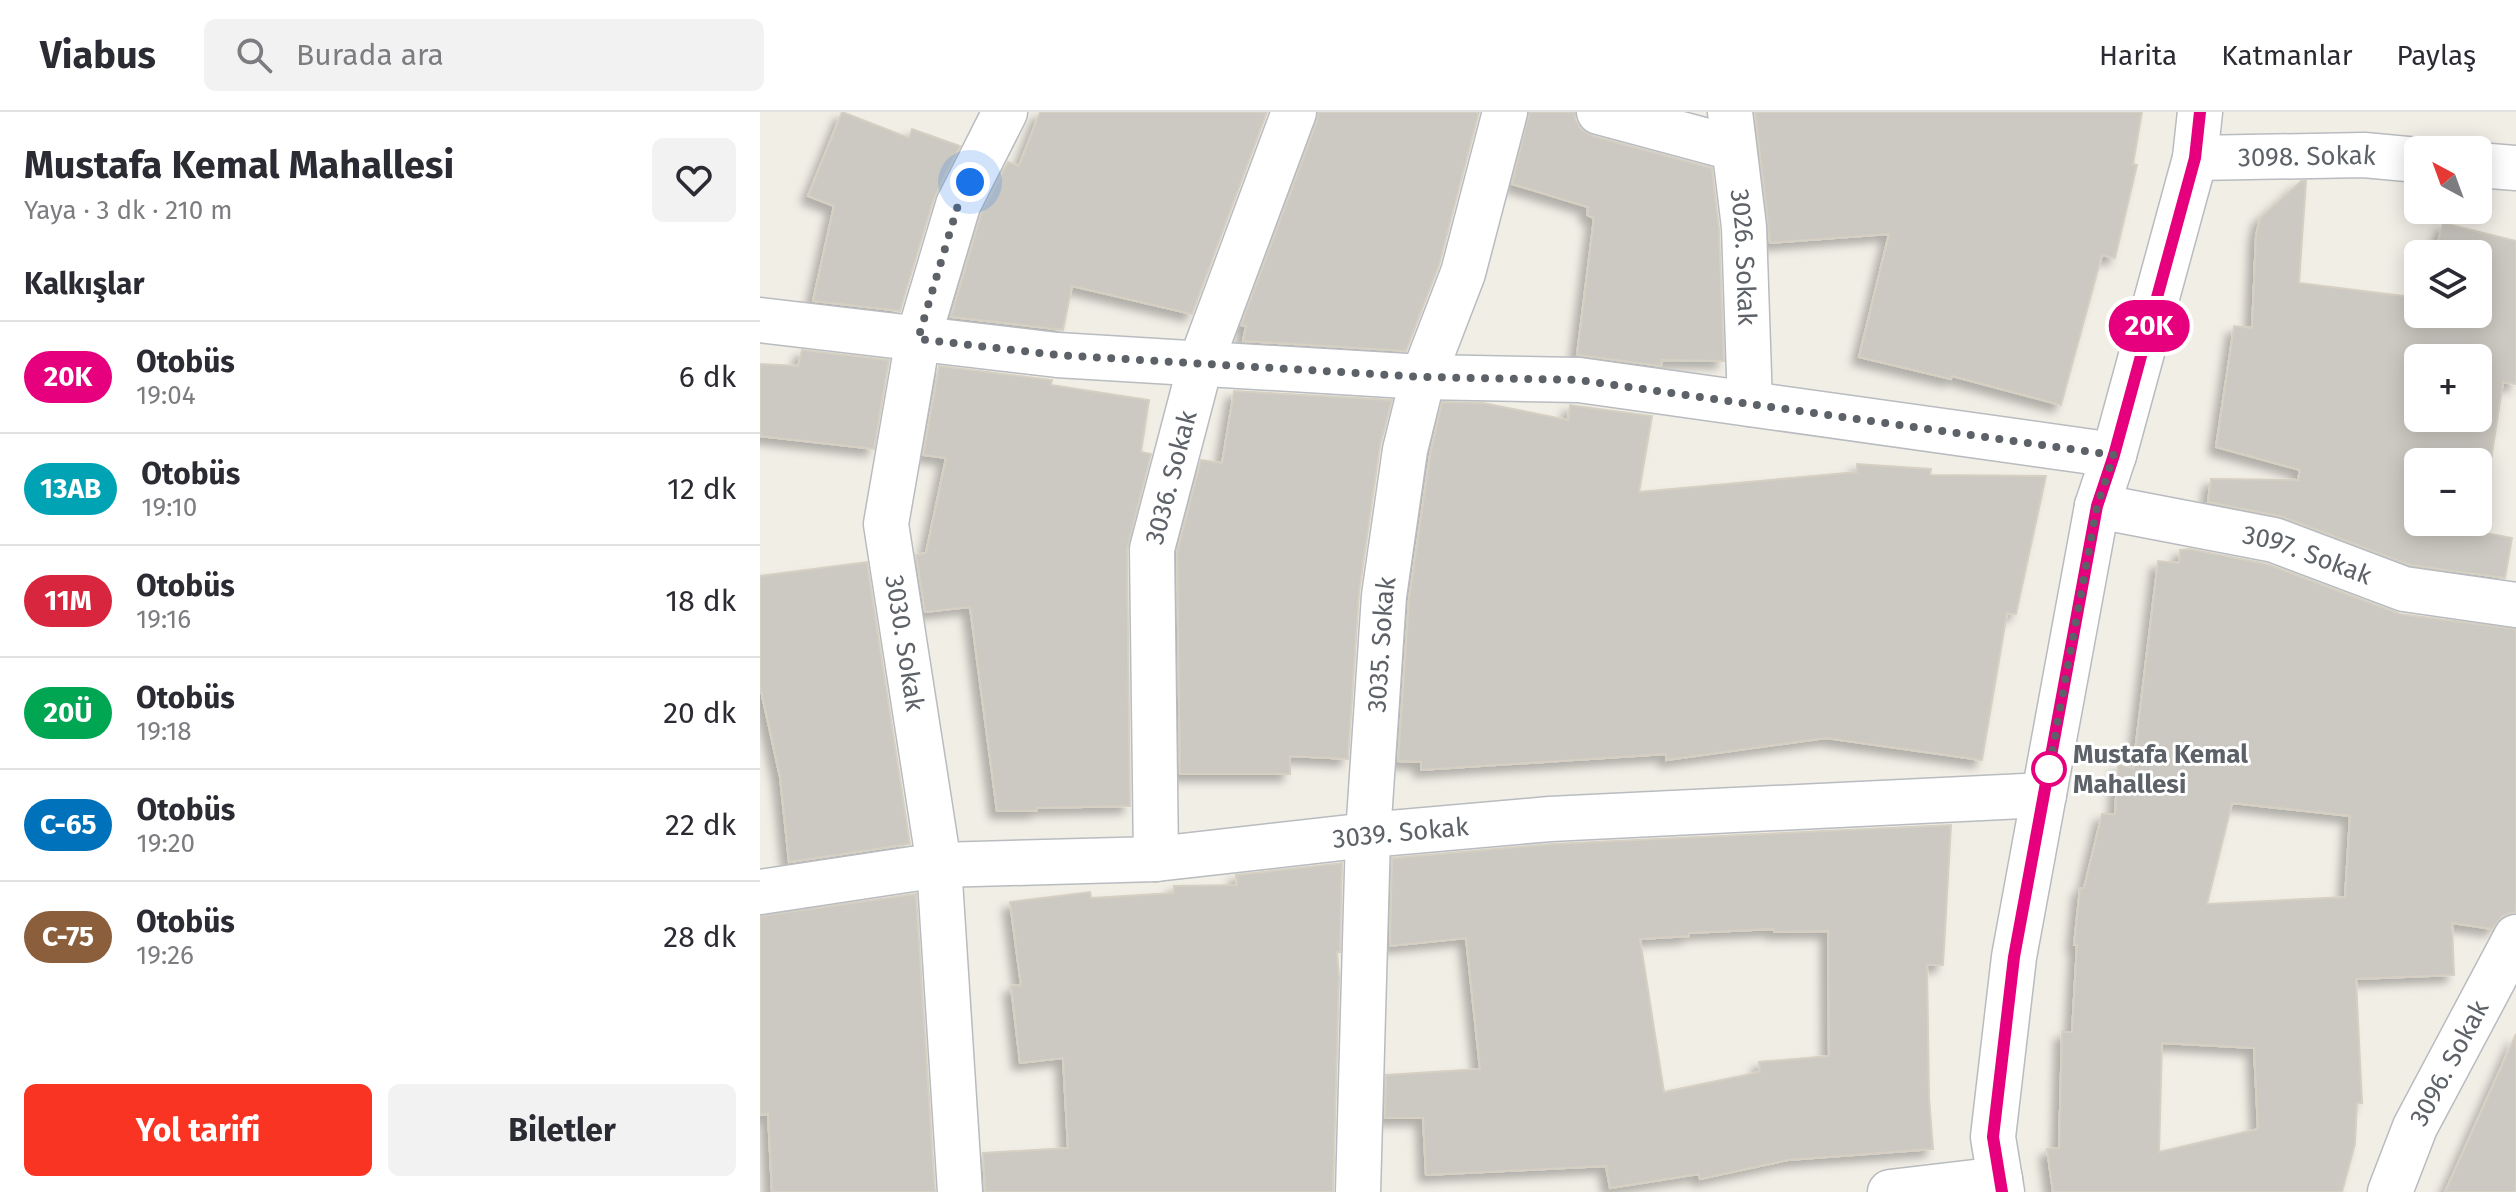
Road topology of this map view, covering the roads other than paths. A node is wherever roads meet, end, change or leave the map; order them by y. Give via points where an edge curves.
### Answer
1 (1005, 112) edge
2 (1294, 112) edge
3 (1505, 112) edge
4 (1599, 112) edge
5 (2200, 112) edge
6 (1732, 130) edge
7 (2195, 158) junction
8 (2404, 159) edge
9 (2492, 166) edge
10 (2516, 168) edge
11 (760, 320) edge
12 (918, 339) junction
13 (1201, 362) junction
14 (1423, 377) junction
15 (1750, 404) junction
16 (2114, 455) junction
17 (2097, 506) junction
18 (2516, 605) edge
19 (2044, 795) junction
20 (1368, 835) junction
21 (1156, 859) junction
22 (939, 865) junction
23 (760, 892) edge
24 (2516, 937) edge
25 (2001, 1186) edge
26 (960, 1192) edge
27 (1358, 1192) edge
28 (1890, 1192) edge
29 (2390, 1192) edge

1 - 12 street, 3030. Sokak via 958,205
2 - 13 street, 3036. Sokak
3 - 14 street, 3035. Sokak via 1463,273
4 - 6 street
5 - 7 street
6 - 15 street, 3026. Sokak via 1744,227
7 - 8 street, 3098. Sokak
7 - 16 street
9 - 10 street
11 - 12 street
12 - 13 street via 1057,355
12 - 22 street, 3030. Sokak via 886,524
13 - 14 street
13 - 21 street, 3036. Sokak via 1152,549
14 - 15 street via 1579,380
14 - 20 street, 3035. Sokak via 1405,450 1384,596
15 - 16 street
16 - 17 street
17 - 18 street, 3097. Sokak via 2274,540 2404,589
17 - 19 street
19 - 20 street, 3039. Sokak via 1550,819
19 - 25 street via 2014,957 1996,1107 1993,1137
20 - 21 street, 3039. Sokak
20 - 27 street, 3035. Sokak
21 - 22 street, 3039. Sokak
22 - 23 street, 3039. Sokak
22 - 26 street, 3030. Sokak
24 - 29 street, 3096. Sokak via 2415,1127
25 - 28 street

